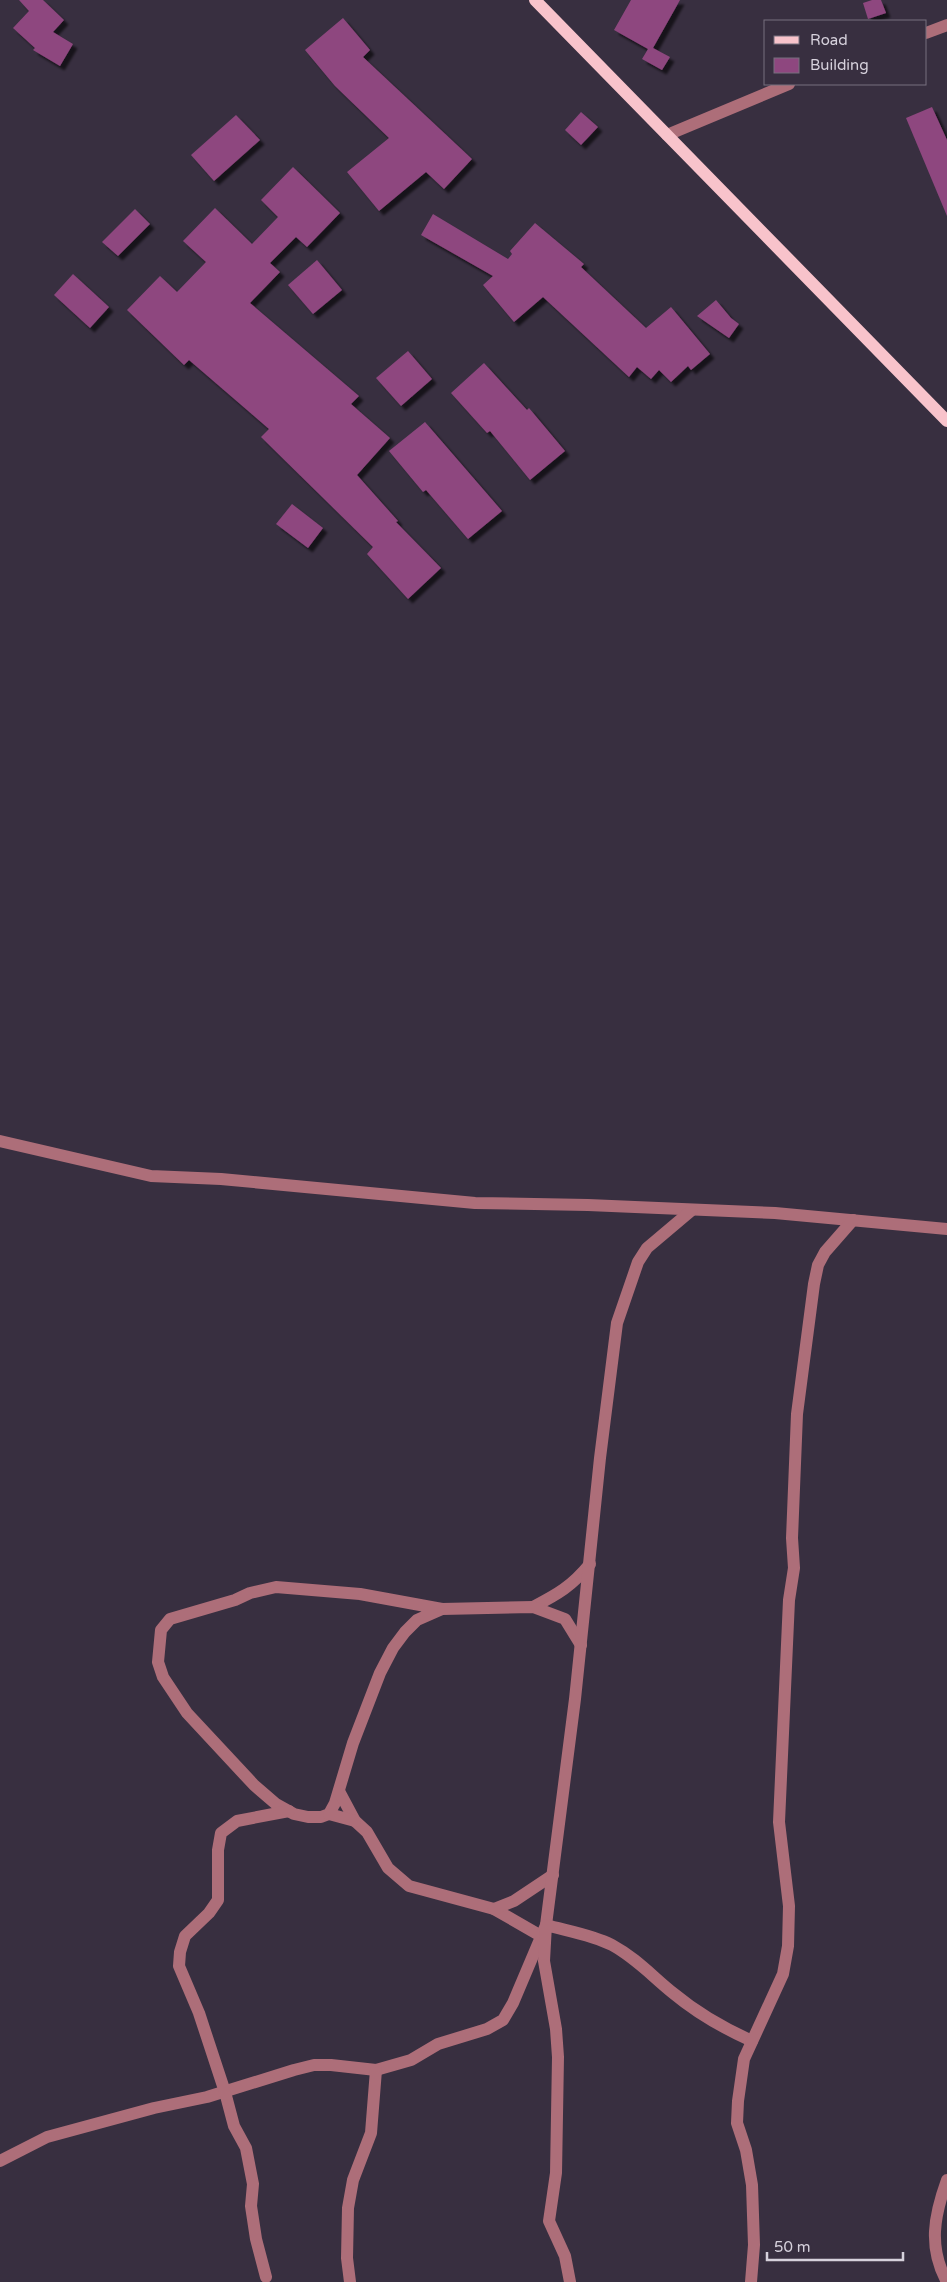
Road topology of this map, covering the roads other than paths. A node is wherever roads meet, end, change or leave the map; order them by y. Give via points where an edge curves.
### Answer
1 (535, 0) edge
2 (947, 25) edge
3 (927, 33) edge
4 (787, 85) edge
5 (667, 135) junction
6 (947, 421) edge
7 (0, 1141) edge
8 (692, 1210) junction
9 (853, 1220) junction
10 (947, 1229) edge
11 (590, 1563) junction
12 (533, 1607) junction
13 (442, 1608) junction
14 (581, 1645) junction
15 (339, 1791) junction
16 (288, 1811) junction
17 (329, 1814) junction
18 (355, 1821) junction
19 (553, 1875) junction
20 (494, 1909) junction
21 (544, 1930) junction
22 (731, 2032) junction
23 (752, 2040) junction
24 (744, 2059) junction
25 (376, 2070) junction
26 (225, 2092) junction
27 (0, 2161) edge
28 (947, 2180) edge
29 (266, 2277) dead end
30 (350, 2282) edge
31 (570, 2282) edge
32 (751, 2282) edge
33 (947, 2282) edge

1 - 5 main road
2 - 3 street
4 - 5 street
5 - 6 main road
7 - 8 street via 151,1176 221,1179 475,1203
8 - 9 street
8 - 11 street via 647,1248 638,1262 618,1323
9 - 10 street
9 - 23 street via 833,1240 818,1265 797,1414 792,1538 794,1568 788,1600 779,1822 789,1906 788,1946 783,1974
11 - 12 street via 576,1581
11 - 14 street
12 - 13 street
12 - 14 street via 565,1619
13 - 15 street via 417,1620 393,1648 365,1707
13 - 16 street via 360,1594 276,1587 170,1619 160,1630 158,1662 163,1676 187,1713 254,1784
14 - 19 street
15 - 17 street
15 - 18 street
16 - 17 street via 308,1817
16 - 26 street via 237,1822 221,1833 218,1900 185,1936 180,1952 179,1966 199,2013
17 - 18 street
18 - 20 street via 367,1832 388,1868 409,1886
19 - 20 street via 514,1901
19 - 21 street
20 - 21 street
21 - 22 street via 602,1940 613,1946 645,1967 699,2014
21 - 25 street via 503,2020 487,2029 438,2044 411,2060
21 - 31 street via 544,1961 558,2057 556,2173 549,2221 565,2256
22 - 23 street
22 - 24 street
23 - 24 street
24 - 32 street via 737,2122 752,2185
25 - 26 street via 314,2065
25 - 30 street via 371,2133 353,2180 348,2208
26 - 27 street via 47,2137
26 - 29 street via 234,2126 249,2160 253,2184 250,2206
28 - 33 street via 933,2238 936,2260

